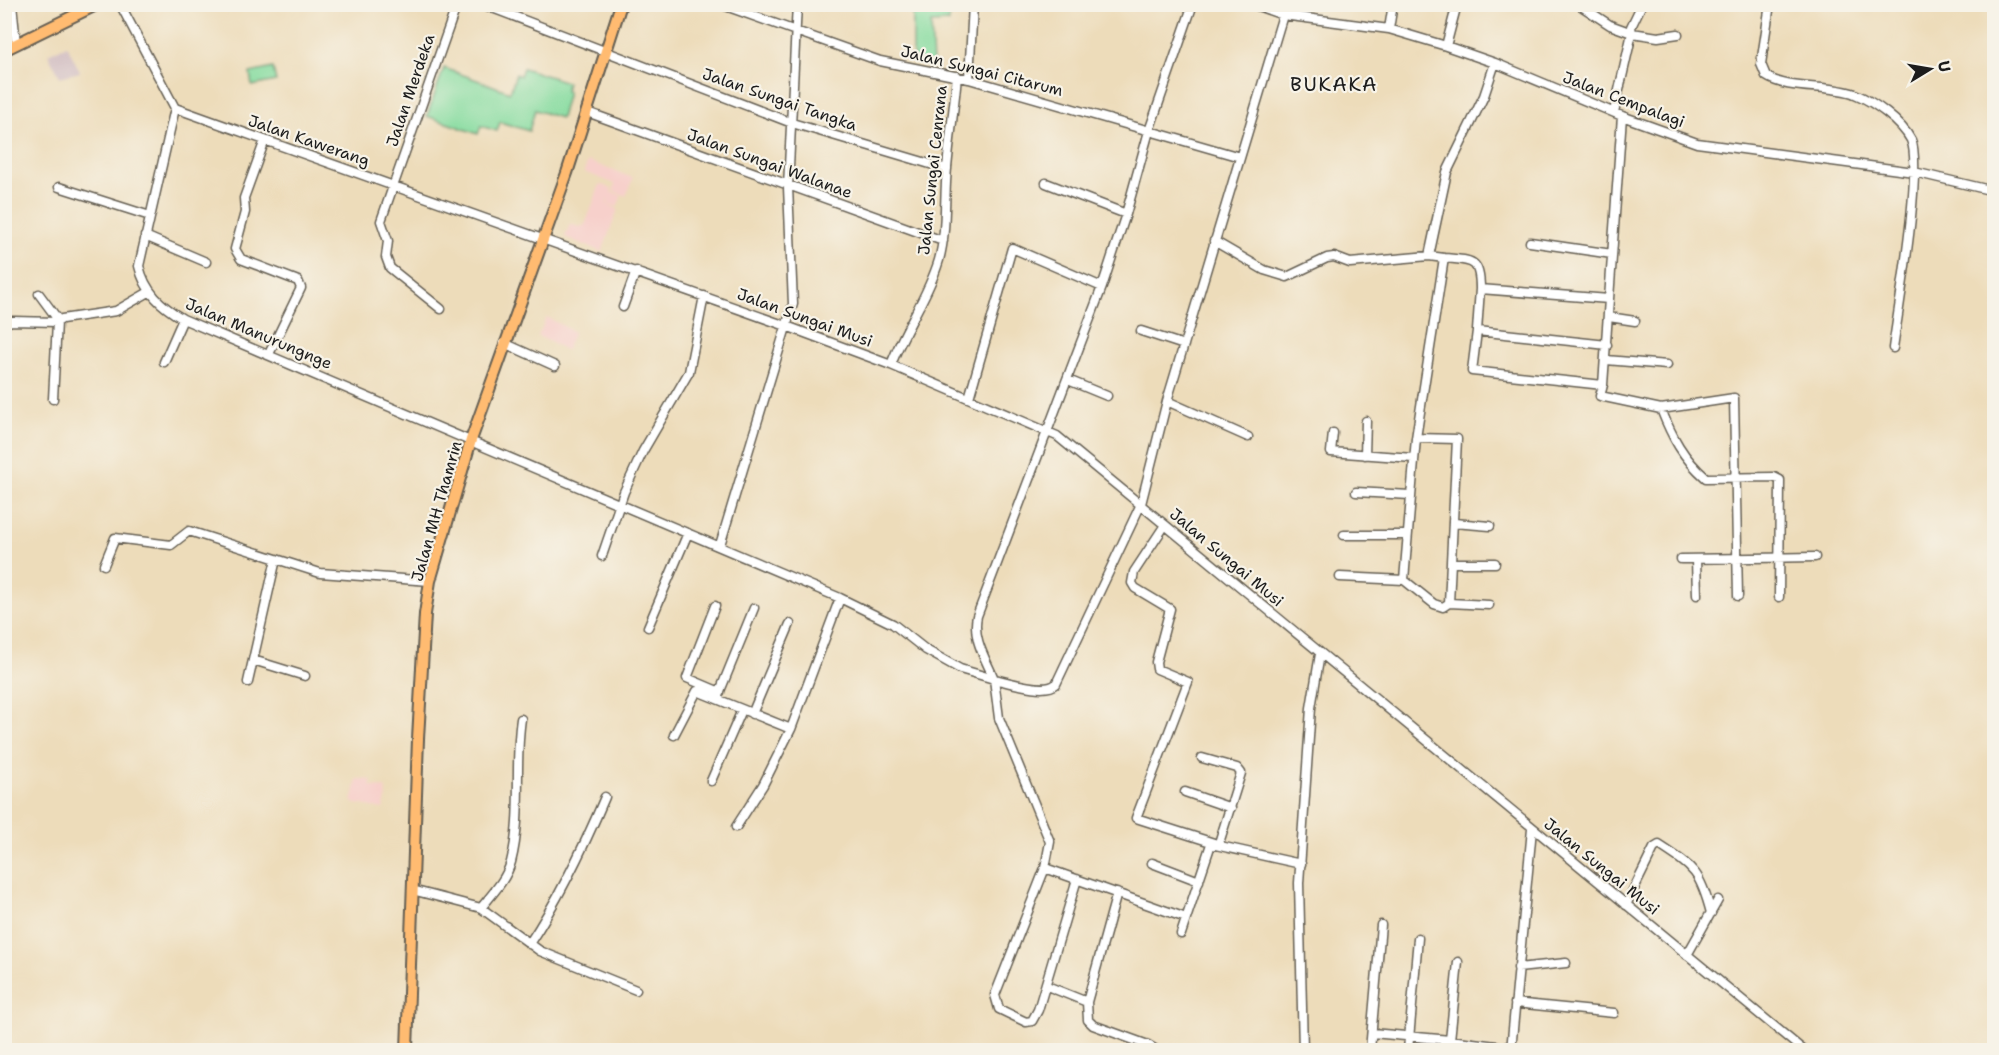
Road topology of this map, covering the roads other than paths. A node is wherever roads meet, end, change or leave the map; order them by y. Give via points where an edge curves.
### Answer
1 (12, 4) edge
2 (98, 4) edge
3 (120, 4) edge
4 (457, 4) edge
5 (482, 4) edge
6 (621, 4) edge
7 (720, 4) edge
8 (797, 4) edge
9 (973, 4) edge
10 (1193, 4) edge
11 (1252, 4) edge
12 (1393, 4) edge
13 (1457, 4) edge
14 (1578, 4) edge
15 (1642, 4) edge
16 (1770, 4) edge
17 (1283, 15) junction
18 (1389, 29) junction
19 (796, 33) junction
20 (1632, 33) junction
21 (1678, 34) dead end
22 (16, 45) junction
23 (1446, 46) junction
24 (4, 50) edge
25 (606, 52) junction
26 (1495, 63) junction
27 (957, 76) junction
28 (969, 79) junction
29 (175, 108) junction
30 (587, 112) junction
31 (1618, 114) junction
32 (792, 123) junction
33 (1149, 131) junction
34 (265, 140) junction
35 (1240, 157) junction
36 (947, 169) junction
37 (1914, 172) junction
38 (1046, 183) dead end
39 (393, 186) junction
40 (788, 186) junction
41 (59, 187) dead end
42 (1995, 191) edge
43 (1126, 214) junction
44 (150, 216) junction
45 (145, 236) junction
46 (543, 238) junction
47 (943, 241) junction
48 (1214, 241) junction
49 (1530, 242) dead end
50 (1612, 254) junction
51 (1429, 256) junction
52 (1444, 258) junction
53 (206, 262) dead end
54 (636, 271) junction
55 (1102, 287) junction
56 (1480, 289) junction
57 (149, 292) junction
58 (39, 294) dead end
59 (704, 296) junction
60 (1609, 299) junction
61 (623, 307) dead end
62 (441, 309) dead end
63 (1609, 317) junction
64 (183, 319) junction
65 (1635, 321) dead end
66 (58, 322) junction
67 (789, 327) junction
68 (4, 328) edge
69 (1141, 331) dead end
70 (1477, 331) junction
71 (504, 343) junction
72 (1184, 345) junction
73 (1607, 345) junction
74 (1893, 348) dead end
75 (269, 354) junction
76 (1606, 360) junction
77 (164, 362) dead end
78 (891, 365) junction
79 (1667, 365) dead end
80 (555, 366) dead end
81 (1068, 380) junction
82 (1603, 385) junction
83 (1107, 396) dead end
84 (969, 398) junction
85 (54, 399) dead end
86 (1167, 401) junction
87 (1661, 409) junction
88 (1366, 421) dead end
89 (1049, 431) junction
90 (1333, 433) dead end
91 (1248, 437) dead end
92 (1416, 438) junction
93 (471, 440) junction
94 (1365, 455) junction
95 (1413, 458) junction
96 (1737, 478) junction
97 (1356, 492) dead end
98 (1410, 495) junction
99 (621, 504) junction
100 (1141, 504) junction
101 (1454, 523) junction
102 (1165, 525) junction
103 (1490, 526) dead end
104 (688, 533) junction
105 (1344, 535) dead end
106 (1407, 535) junction
107 (720, 545) junction
108 (602, 556) dead end
109 (1780, 557) junction
110 (1815, 557) dead end
111 (1738, 558) junction
112 (276, 559) junction
113 (1681, 559) dead end
114 (1696, 559) junction
115 (1452, 563) junction
116 (1495, 563) dead end
117 (104, 565) dead end
118 (1340, 578) dead end
119 (1404, 580) junction
120 (430, 581) junction
121 (1697, 595) dead end
122 (1738, 596) dead end
123 (1779, 597) dead end
124 (840, 598) junction
125 (1449, 603) junction
126 (1489, 605) dead end
127 (715, 606) dead end
128 (754, 608) dead end
129 (790, 624) dead end
130 (648, 627) dead end
131 (1320, 654) junction
132 (253, 660) junction
133 (305, 676) dead end
134 (994, 680) junction
135 (248, 682) dead end
136 (718, 695) junction
137 (742, 710) junction
138 (752, 714) junction
139 (521, 719) dead end
140 (792, 729) junction
141 (674, 735) dead end
142 (1202, 758) dead end
143 (711, 781) dead end
144 (1185, 792) dead end
145 (605, 797) dead end
146 (1231, 808) junction
147 (736, 827) dead end
148 (1532, 830) junction
149 (1216, 843) junction
150 (1152, 863) dead end
151 (1301, 864) junction
152 (1045, 868) junction
153 (1077, 879) junction
154 (1199, 881) junction
155 (412, 890) junction
156 (1118, 893) junction
157 (1718, 900) dead end
158 (1626, 905) junction
159 (481, 908) junction
160 (1711, 913) junction
161 (1186, 918) junction
162 (1381, 925) dead end
163 (1181, 934) dead end
164 (1418, 938) dead end
165 (529, 944) junction
166 (1687, 955) junction
167 (1458, 962) dead end
168 (1566, 963) dead end
169 (1518, 968) junction
170 (1047, 986) junction
171 (636, 990) dead end
172 (1087, 1002) junction
173 (1515, 1003) junction
174 (1614, 1013) dead end
175 (1372, 1033) junction
176 (1411, 1035) junction
177 (1450, 1041) junction
178 (407, 1050) edge
179 (1156, 1050) edge
180 (1303, 1050) edge
181 (1370, 1050) edge
182 (1408, 1050) edge
183 (1511, 1050) edge
184 (1527, 1050) edge
185 (1803, 1050) edge

1 - 22 street
2 - 22 main road
3 - 29 street
4 - 39 street, Jalan Merdeka
5 - 25 street, Jalan Sungai Tangka
6 - 25 main road, Jalan MH Thamrin
7 - 19 street, Jalan Sungai Citarum
8 - 19 street
9 - 28 street, Jalan Sungai Cenrana
10 - 33 street
11 - 17 street, Jalan Cempalagi
12 - 18 street
13 - 23 street
14 - 20 street via 1610,25
15 - 20 street
16 - 37 street via 1761,64 1766,76 1862,97 1889,116 1910,138
17 - 18 street, Jalan Cempalagi
17 - 35 street, Jalan Manurungnge
18 - 23 street, Jalan Cempalagi
19 - 27 street, Jalan Sungai Citarum via 880,61
19 - 32 street
20 - 21 street via 1658,37
20 - 31 street
22 - 24 main road
23 - 26 street, Jalan Cempalagi
25 - 30 main road, Jalan MH Thamrin
25 - 32 street, Jalan Sungai Tangka
26 - 31 street, Jalan Cempalagi
26 - 51 street via 1484,96 1447,172
27 - 28 street, Jalan Sungai Citarum
27 - 36 street, Jalan Sungai Cenrana
28 - 33 street, Jalan Sungai Citarum
29 - 34 street, Jalan Kawerang
29 - 44 street, Jalan Manurungnge
30 - 40 street, Jalan Sungai Walanae
30 - 46 main road, Jalan MH Thamrin
31 - 37 street, Jalan Cempalagi via 1697,142
31 - 50 street
32 - 36 street, Jalan Sungai Tangka
32 - 40 street
33 - 35 street, Jalan Sungai Citarum
33 - 43 street
34 - 39 street, Jalan Kawerang
34 - 75 street via 244,198 245,212 236,249 242,259 298,281 301,286
35 - 48 street, Jalan Manurungnge
36 - 47 street, Jalan Sungai Cenrana
37 - 42 street, Jalan Cempalagi
37 - 74 street
38 - 43 street
39 - 46 street, Jalan Kawerang
39 - 62 street, Jalan Merdeka via 381,221 388,241 386,257 390,268
40 - 47 street, Jalan Sungai Walanae
40 - 67 street via 793,304
41 - 44 street
43 - 55 street
44 - 45 street, Jalan Manurungnge
45 - 53 street
45 - 57 street, Jalan Manurungnge via 139,266
46 - 54 street, Jalan Sungai Musi
46 - 71 main road, Jalan MH Thamrin
47 - 78 street, Jalan Sungai Cenrana via 928,289
48 - 51 street via 1264,270 1287,277 1327,258 1350,263
48 - 72 street, Jalan Manurungnge
49 - 50 street
50 - 60 street
51 - 52 street
52 - 56 street via 1477,265
52 - 92 street
54 - 59 street, Jalan Sungai Musi
54 - 61 street
55 - 81 street
55 - 84 street via 1011,248
56 - 60 street
56 - 70 street
57 - 64 street, Jalan Manurungnge
57 - 66 street via 112,313
58 - 66 street
59 - 67 street, Jalan Sungai Musi
59 - 99 street via 689,372 643,451
60 - 63 street
63 - 65 street
63 - 73 street
64 - 75 street, Jalan Manurungnge
64 - 77 street
66 - 68 street via 13,321
66 - 85 street
67 - 78 street, Jalan Sungai Musi
67 - 107 street
69 - 72 street
70 - 73 street
70 - 82 street via 1472,371
71 - 80 street
71 - 93 main road, Jalan MH Thamrin
72 - 86 street, Jalan Manurungnge
73 - 76 street
75 - 93 street, Jalan Manurungnge
76 - 79 street
76 - 82 street
78 - 84 street, Jalan Sungai Musi
81 - 83 street
81 - 89 street
82 - 87 street via 1600,396
84 - 89 street, Jalan Sungai Musi
86 - 91 street
86 - 100 street, Jalan Manurungnge
87 - 96 street via 1672,439 1690,464 1706,478
87 - 96 street via 1734,398
88 - 94 street
89 - 100 street, Jalan Sungai Musi
89 - 134 street via 975,626
90 - 94 street via 1331,453
92 - 95 street
92 - 101 street via 1456,440
93 - 99 street, Jalan Manurungnge
93 - 120 main road, Jalan MH Thamrin
94 - 95 street
95 - 98 street
96 - 109 street via 1780,480
96 - 111 street
97 - 98 street
98 - 106 street
99 - 104 street, Jalan Manurungnge
99 - 108 street
100 - 102 street, Jalan Sungai Musi
100 - 134 street, Jalan Manurungnge via 1056,684 1047,688
101 - 103 street
101 - 115 street
102 - 131 street, Jalan Sungai Musi
102 - 149 street via 1134,572 1132,583 1170,609 1157,669 1188,682 1136,818
104 - 107 street, Jalan Manurungnge
104 - 130 street
105 - 106 street
106 - 119 street
107 - 124 street, Jalan Manurungnge
109 - 110 street
109 - 111 street
109 - 123 street
111 - 114 street
111 - 122 street
112 - 117 street via 189,531 171,545 115,538
112 - 120 street via 327,574
112 - 132 street
113 - 114 street
114 - 121 street
115 - 116 street
115 - 125 street
118 - 119 street
119 - 125 street via 1434,604 1443,607
120 - 155 main road, Jalan MH Thamrin via 425,614
124 - 134 street, Jalan Manurungnge via 893,624 926,650 960,669
124 - 140 street
125 - 126 street
127 - 136 street via 687,678
128 - 136 street
129 - 138 street
131 - 148 street, Jalan Sungai Musi
131 - 151 street via 1311,708
132 - 133 street
132 - 135 street
134 - 152 street via 999,718 1050,842
136 - 137 street
136 - 141 street via 695,692
137 - 138 street
137 - 143 street
138 - 140 street
139 - 159 street via 511,863
140 - 147 street
142 - 146 street via 1240,770
144 - 146 street
145 - 165 street via 555,905
146 - 149 street
148 - 158 street, Jalan Sungai Musi
148 - 169 street
149 - 151 street
149 - 154 street via 1209,846
150 - 154 street
151 - 180 street
152 - 153 street
152 - 170 street via 994,995 996,1004 1003,1012 1029,1022 1035,1018
153 - 156 street
153 - 170 street
154 - 161 street
155 - 159 street
155 - 178 main road, Jalan MH Thamrin
156 - 161 street
156 - 172 street
157 - 160 street
158 - 160 street via 1659,845 1694,869
158 - 166 street, Jalan Sungai Musi
159 - 165 street
160 - 166 street
161 - 163 street
162 - 175 street
164 - 176 street
165 - 171 street via 566,964
166 - 185 street, Jalan Sungai Musi
167 - 177 street
168 - 169 street
169 - 173 street
170 - 172 street
172 - 179 street via 1092,1025
173 - 174 street
173 - 183 street
175 - 176 street
175 - 181 street
176 - 177 street
176 - 182 street
177 - 183 street
183 - 184 street

